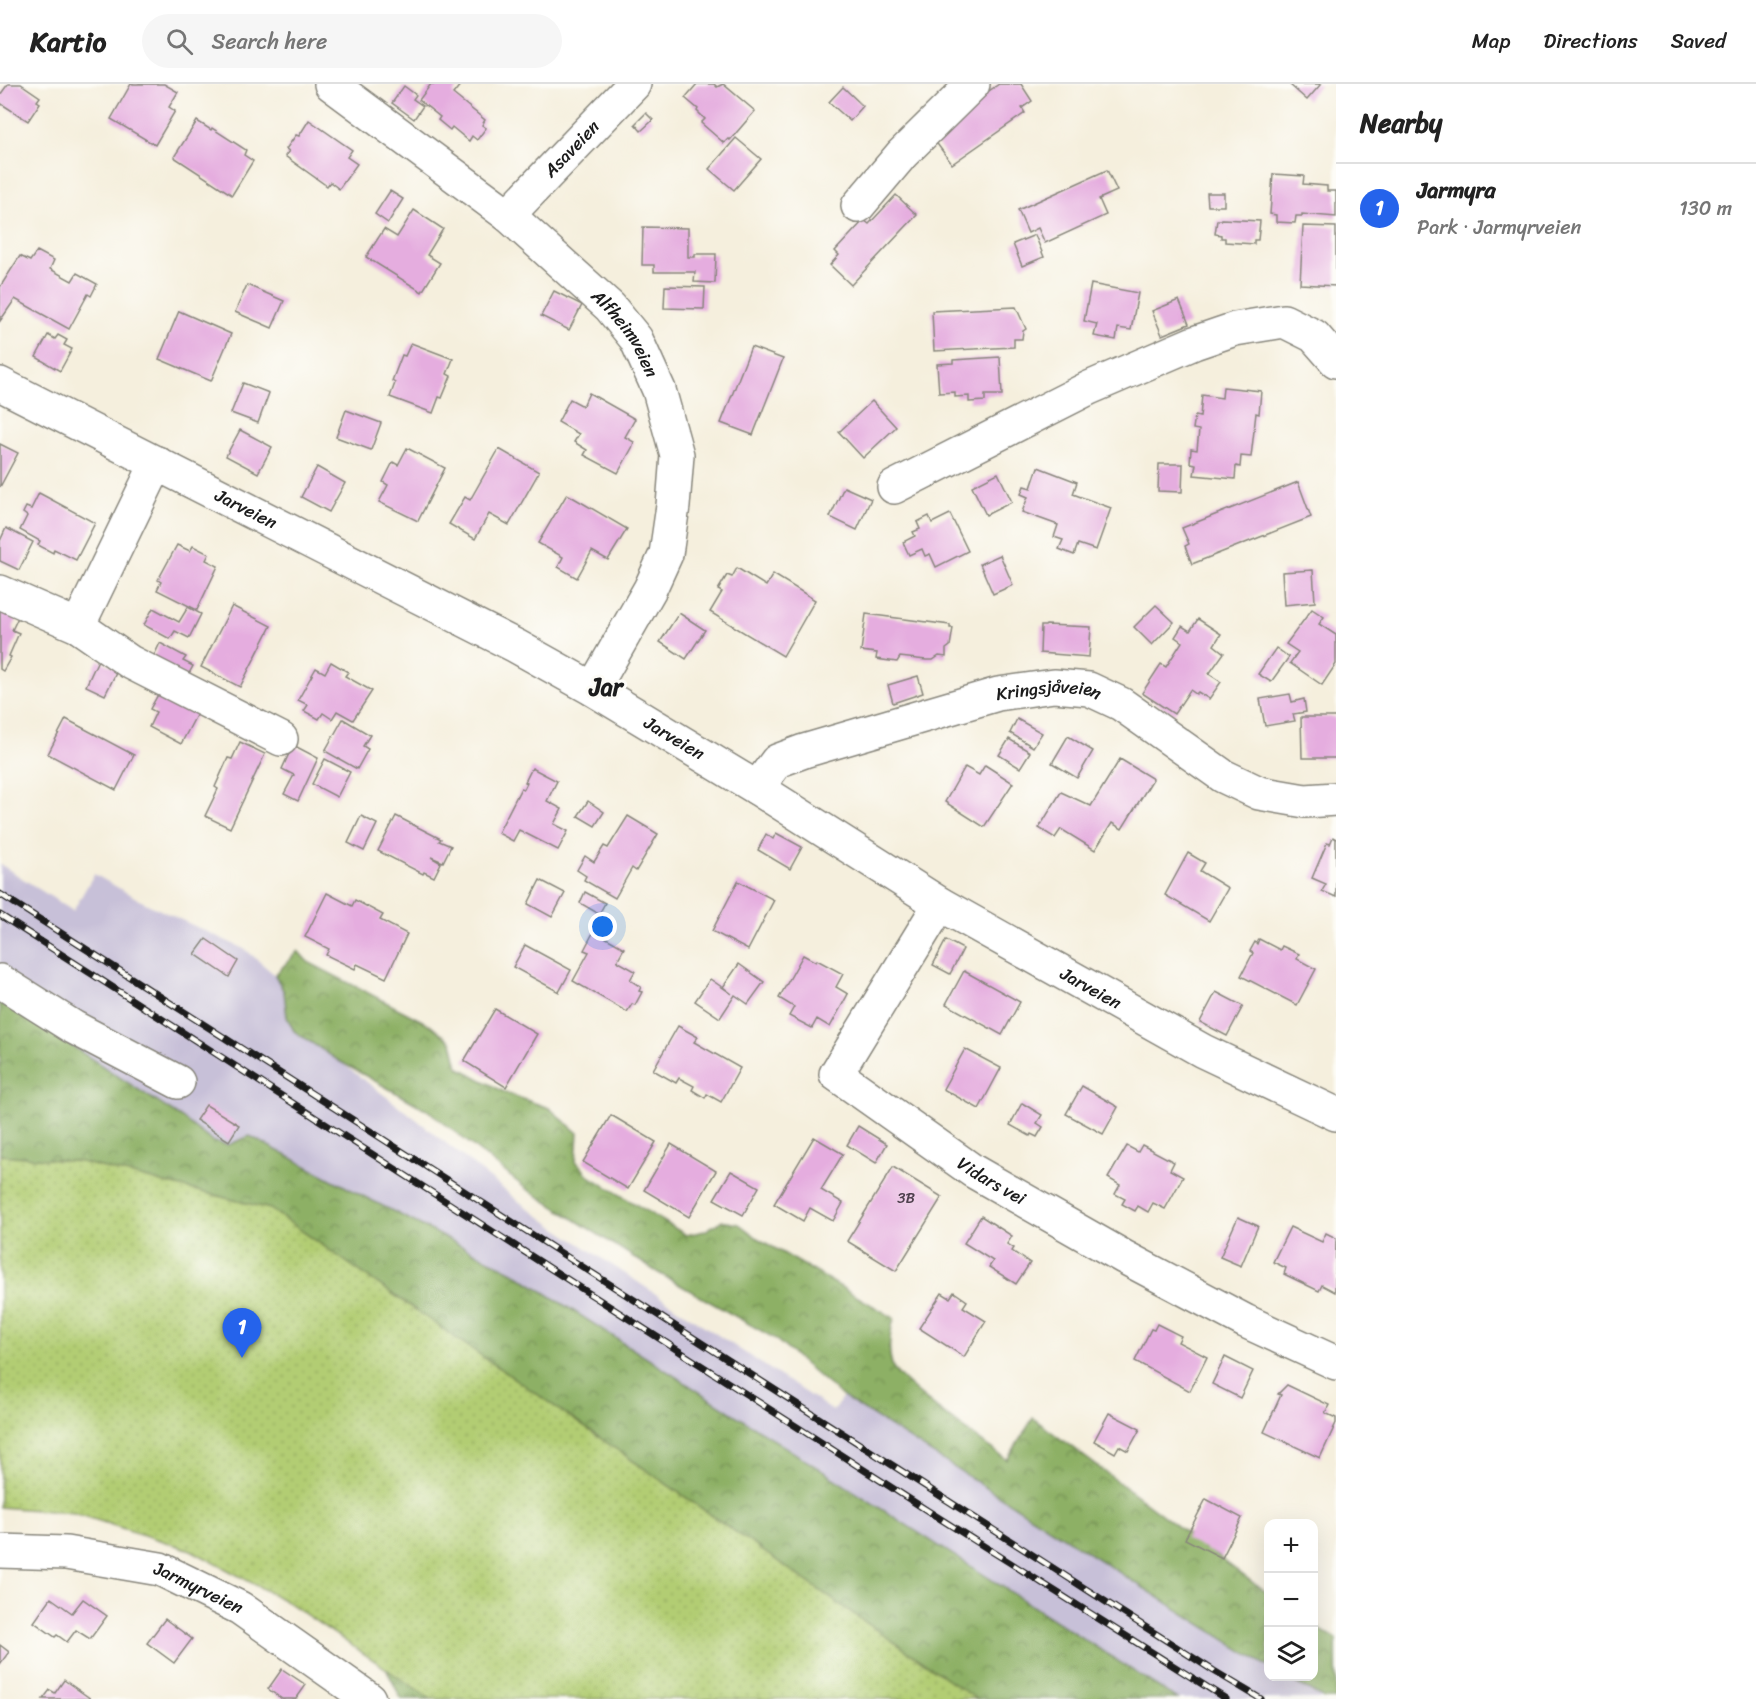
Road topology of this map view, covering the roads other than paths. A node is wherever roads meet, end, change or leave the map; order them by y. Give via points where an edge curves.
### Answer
1 (331, 84) edge
2 (634, 84) edge
3 (973, 84) edge
4 (858, 206) dead end
5 (508, 215) junction
6 (1336, 361) edge
7 (0, 384) edge
8 (157, 462) junction
9 (894, 487) dead end
10 (0, 592) edge
11 (78, 626) junction
12 (593, 689) junction
13 (281, 740) dead end
14 (757, 788) junction
15 (1336, 799) edge
16 (940, 904) junction
17 (0, 981) edge
18 (178, 1082) dead end
19 (1336, 1114) edge
20 (1336, 1363) edge
21 (0, 1551) edge
22 (369, 1699) edge

1 - 5 street, Alfheimveien
2 - 5 street, Asaveien
3 - 4 street via 902,154
5 - 12 street, Alfheimveien via 610,307 636,339 659,390 677,454 666,554
6 - 9 street via 1314,336 1284,321 1235,329 1089,388
7 - 8 street, Jarveien
8 - 11 street
8 - 12 street, Jarveien
10 - 11 street
11 - 13 street via 130,662
12 - 14 street, Jarveien
14 - 15 street, Kringsjåveien via 777,761 804,751 998,694 1054,686 1089,690 1121,704 1223,776 1259,793 1305,801
14 - 16 street, Jarveien
16 - 19 street, Jarveien via 1203,1051
16 - 20 street, Vidars vei via 836,1074 973,1171 1245,1321
17 - 18 street via 73,1027
21 - 22 street, Jarmyrveien via 66,1553 160,1569 240,1608

